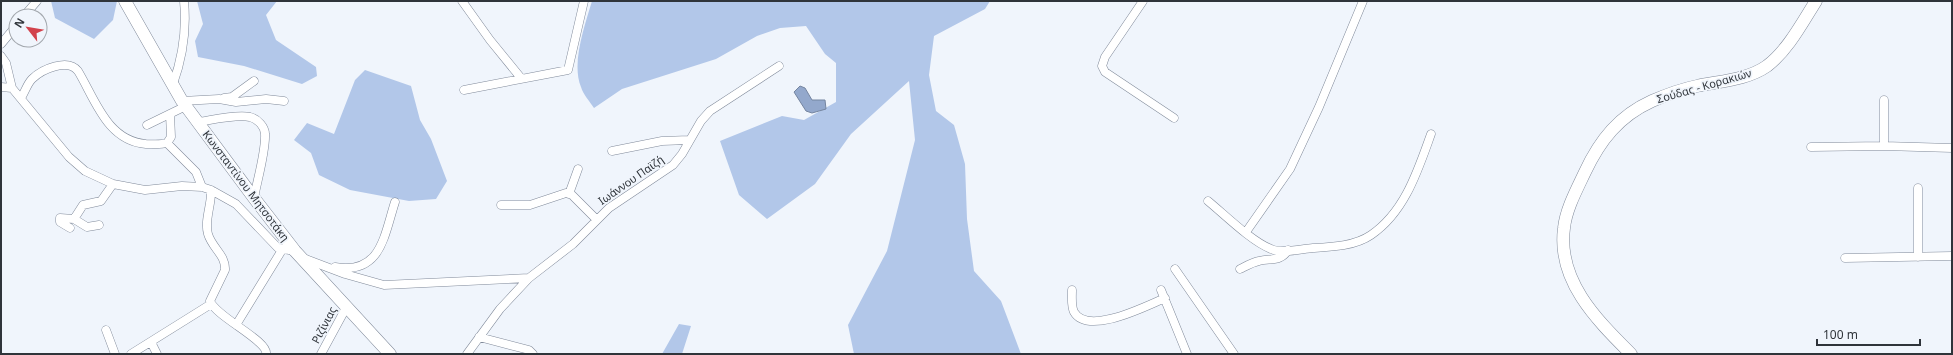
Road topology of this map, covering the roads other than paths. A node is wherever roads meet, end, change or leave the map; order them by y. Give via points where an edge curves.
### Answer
1 (125, 1) edge
2 (184, 1) edge
3 (462, 1) edge
4 (584, 1) edge
5 (1143, 1) edge
6 (1363, 1) edge
7 (1816, 1) edge
8 (8, 36) edge
9 (1, 44) edge
10 (1, 56) edge
11 (779, 66) dead end
12 (521, 78) junction
13 (254, 81) dead end
14 (173, 84) junction
15 (1, 87) edge
16 (12, 88) junction
17 (464, 90) dead end
18 (21, 98) junction
19 (219, 99) junction
20 (1884, 100) dead end
21 (284, 101) dead end
22 (184, 103) junction
23 (170, 114) junction
24 (1174, 118) dead end
25 (198, 122) junction
26 (147, 125) dead end
27 (1431, 134) dead end
28 (689, 140) junction
29 (167, 143) junction
30 (1884, 146) junction
31 (1811, 147) dead end
32 (1952, 148) edge
33 (612, 151) dead end
34 (578, 169) dead end
35 (113, 184) junction
36 (202, 187) junction
37 (1918, 188) dead end
38 (211, 190) junction
39 (569, 194) junction
40 (254, 198) junction
41 (1208, 201) dead end
42 (395, 202) dead end
43 (501, 205) dead end
44 (74, 219) junction
45 (596, 219) junction
46 (99, 225) dead end
47 (70, 228) dead end
48 (1246, 232) junction
49 (282, 250) junction
50 (1288, 250) junction
51 (298, 254) junction
52 (1918, 256) junction
53 (1952, 256) edge
54 (1845, 258) dead end
55 (322, 265) junction
56 (1175, 269) dead end
57 (1240, 269) dead end
58 (529, 278) junction
59 (1072, 290) dead end
60 (211, 304) junction
61 (346, 306) junction
62 (236, 325) junction
63 (106, 330) dead end
64 (479, 337) junction
65 (151, 342) junction
66 (115, 354) edge
67 (131, 354) edge
68 (157, 354) edge
69 (266, 354) edge
70 (321, 354) edge
71 (390, 354) edge
72 (467, 354) edge
73 (534, 354) edge
74 (1187, 354) edge
75 (1234, 354) edge
76 (1631, 354) edge

1 - 14 main road, Κωνσταντίνου Μητσοτάκη
2 - 14 street via 184,45
3 - 12 street
4 - 12 street via 570,68
5 - 24 street via 1105,57 1102,66 1105,72
6 - 48 street via 1319,107 1290,168
7 - 76 main road, Σούδας - Κορακιών via 1788,44 1767,65 1748,75 1696,86 1651,101 1619,122 1595,153 1576,192 1564,228 1563,242 1567,265 1583,302
8 - 9 street
10 - 16 street via 6,63
11 - 28 street, Ιωάννου Παϊζή via 714,107
12 - 17 street
13 - 19 street via 232,97
14 - 22 main road, Κωνσταντίνου Μητσοτάκη
15 - 16 street
16 - 18 street
18 - 29 street via 31,80 38,74 70,64 75,66 100,112 120,134 140,143
18 - 35 street via 69,157 86,170
19 - 21 street via 236,102 266,99
19 - 22 street
20 - 30 street
22 - 23 street
22 - 25 main road, Κωνσταντίνου Μητσοτάκη
23 - 26 street
23 - 29 street via 171,137
25 - 40 main road, Κωνσταντίνου Μητσοτάκη
25 - 40 street via 250,117 263,127 265,141
27 - 50 street via 1408,192 1371,235 1337,247
28 - 33 street via 662,141
28 - 45 street, Ιωάννου Παϊζή via 682,154 667,170
29 - 36 street via 196,172
30 - 31 street
30 - 32 street
34 - 39 street
35 - 36 street via 145,190 182,186
35 - 44 street via 104,199 98,203 83,205
36 - 38 street
37 - 52 street
38 - 49 street via 236,204
38 - 60 street via 208,234 225,266 221,280 210,298
39 - 43 street via 530,205
39 - 45 street
40 - 51 main road, Κωνσταντίνου Μητσοτάκη
41 - 48 street
42 - 55 street via 380,248 373,259 358,267
44 - 46 street via 87,227
44 - 47 street via 62,217 59,220
45 - 58 street, Ιωάννου Παϊζή via 573,244
48 - 50 street via 1273,250
49 - 51 street
49 - 62 street
50 - 57 street via 1286,255 1279,258 1258,261
51 - 55 street
51 - 61 main road, Κωνσταντίνου Μητσοτάκη
52 - 53 street
52 - 54 street
55 - 58 street via 384,285
56 - 75 street
58 - 64 street, Ιωάννου Παϊζή via 500,309
59 - 74 street via 1075,314 1092,321 1102,321 1128,313 1163,294
60 - 62 street
60 - 65 street
61 - 70 street, Ριζίνιας
61 - 71 main road, Κωνσταντίνου Μητσοτάκη
62 - 69 street via 264,346
63 - 66 street
64 - 72 street, Ιωάννου Παϊζή
64 - 73 street via 529,350
65 - 67 street
65 - 68 street

